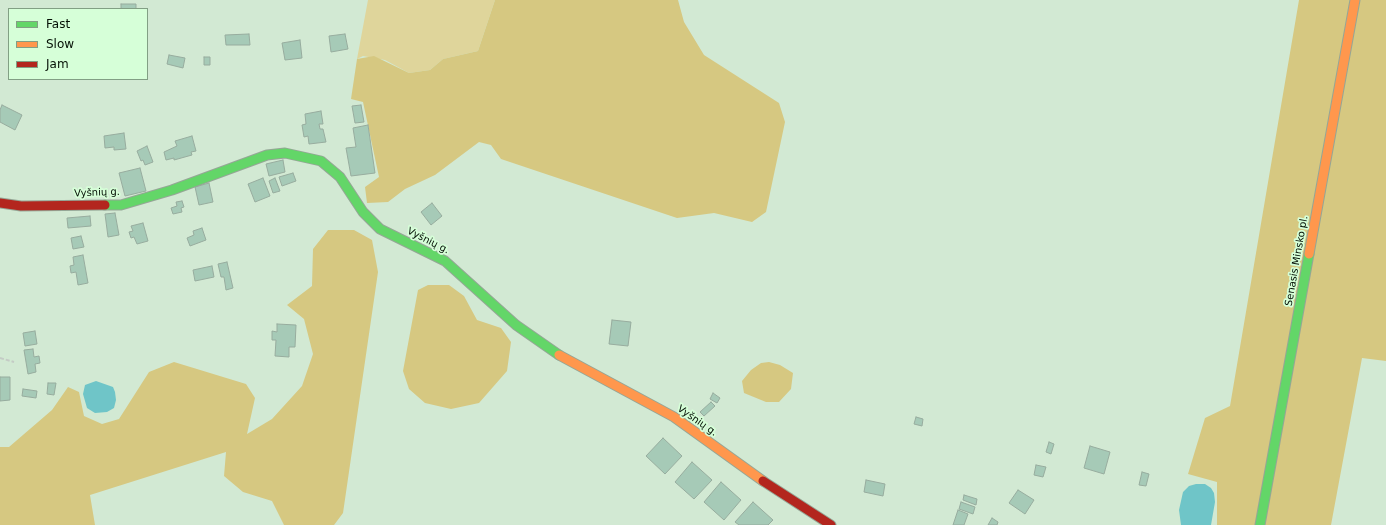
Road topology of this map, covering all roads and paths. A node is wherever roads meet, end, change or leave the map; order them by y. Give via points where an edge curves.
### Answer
1 (1355, 0) edge
2 (0, 203) edge
3 (0, 358) edge
4 (14, 362) dead end
5 (831, 525) edge
6 (1260, 525) edge

1 - 6 street, Senasis Minsko pl.
2 - 5 street, Vyšnių g. via 21,206 121,204 172,190 267,155 285,153 321,161 340,178 363,212 380,228 445,261 516,325 554,352 674,417 724,454
3 - 4 path

